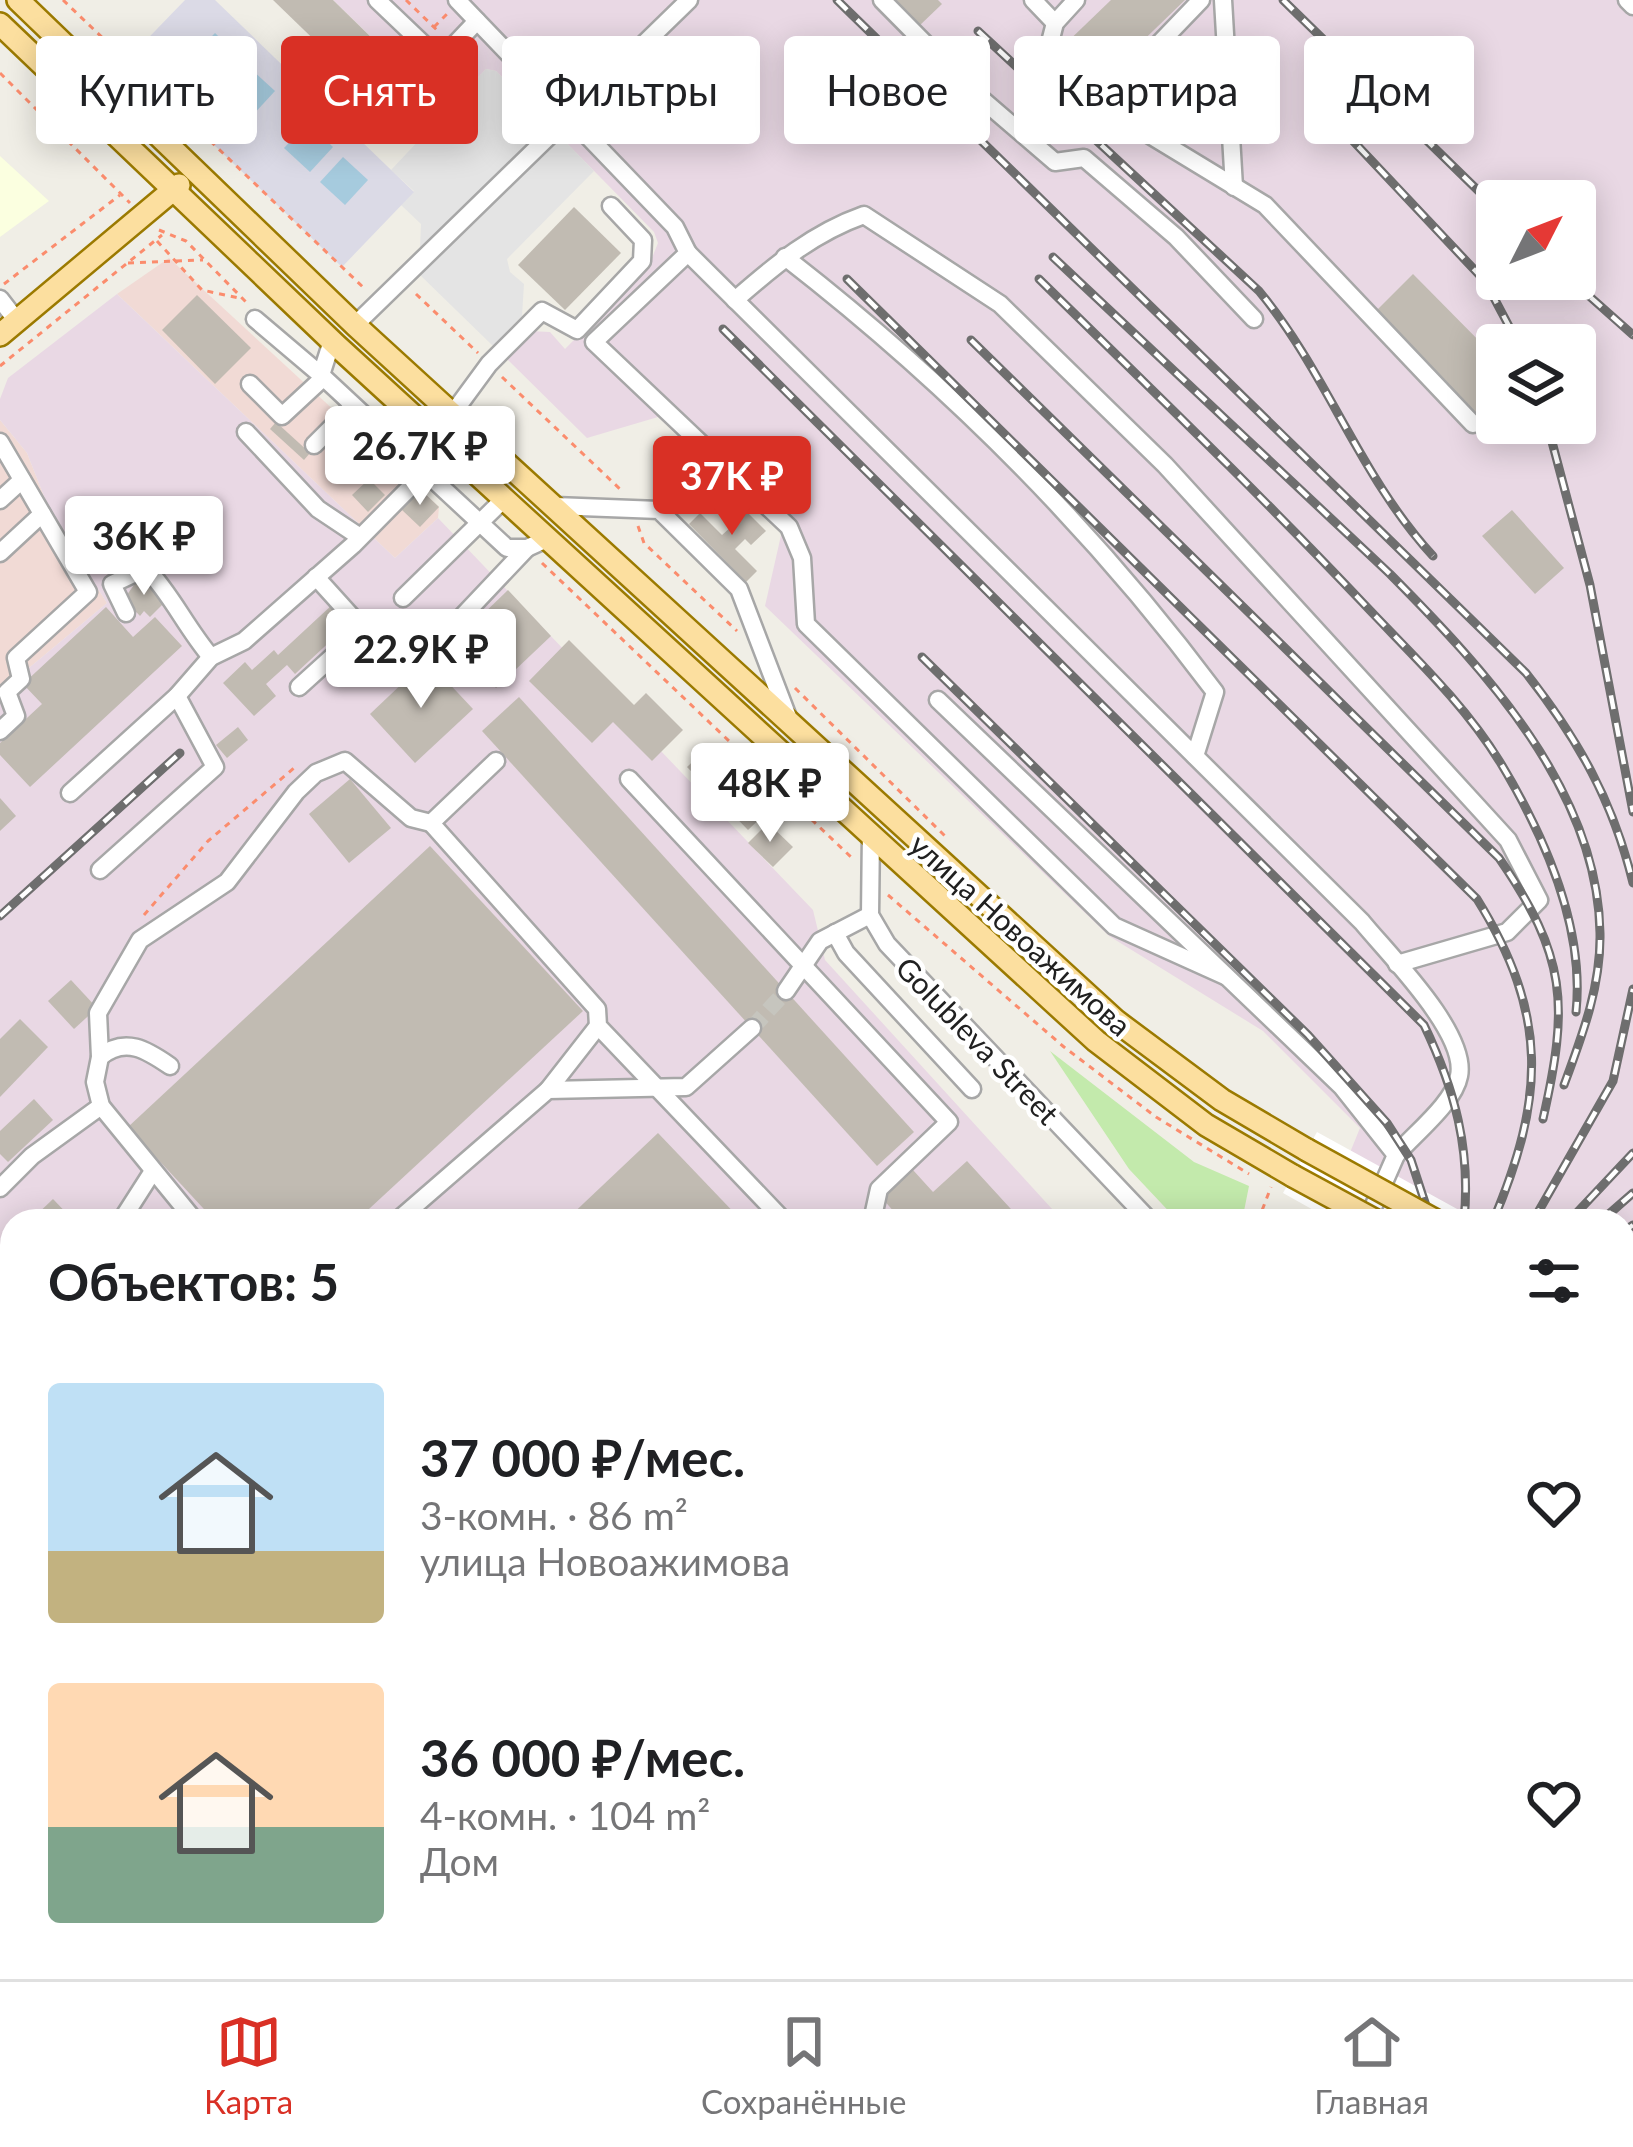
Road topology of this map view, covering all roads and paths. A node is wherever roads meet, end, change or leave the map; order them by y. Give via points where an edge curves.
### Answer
1 (63, 0) edge
2 (377, 0) edge
3 (406, 0) edge
4 (457, 0) edge
5 (688, 0) edge
6 (882, 0) edge
7 (1033, 0) edge
8 (1076, 0) edge
9 (1201, 0) edge
10 (1223, 0) edge
11 (23, 2) edge
12 (477, 21) junction
13 (1054, 23) junction
14 (0, 24) edge
15 (415, 36) edge
16 (444, 36) edge
17 (463, 36) edge
18 (652, 36) edge
19 (1051, 36) edge
20 (1166, 36) edge
21 (502, 47) edge
22 (0, 73) edge
23 (543, 144) edge
24 (597, 144) edge
25 (1164, 144) edge
26 (194, 172) junction
27 (116, 183) dead end
28 (1234, 187) junction
29 (172, 191) junction
30 (121, 194) dead end
31 (611, 206) dead end
32 (156, 239) junction
33 (688, 253) junction
34 (785, 257) junction
35 (205, 260) junction
36 (171, 261) junction
37 (127, 264) junction
38 (0, 287) edge
39 (390, 293) junction
40 (0, 298) edge
41 (243, 299) junction
42 (735, 299) junction
43 (252, 312) joint
44 (1254, 319) dead end
45 (355, 325) junction
46 (8, 328) edge
47 (332, 341) junction
48 (489, 364) junction
49 (0, 366) edge
50 (322, 376) junction
51 (250, 384) dead end
52 (353, 406) junction
53 (453, 413) junction
54 (1474, 424) dead end
55 (246, 432) dead end
56 (0, 442) edge
57 (314, 445) dead end
58 (451, 447) junction
59 (426, 473) junction
60 (22, 480) junction
61 (505, 498) junction
62 (0, 500) edge
63 (555, 506) junction
64 (633, 512) junction
65 (42, 514) junction
66 (478, 525) junction
67 (360, 537) junction
68 (549, 538) junction
69 (527, 548) junction
70 (0, 553) edge
71 (316, 577) junction
72 (403, 598) dead end
73 (126, 614) dead end
74 (457, 622) dead end
75 (763, 656) junction
76 (211, 657) junction
77 (299, 687) dead end
78 (2, 688) edge
79 (796, 689) dead end
80 (177, 696) junction
81 (938, 700) dead end
82 (791, 724) junction
83 (0, 731) edge
84 (1195, 756) junction
85 (496, 761) dead end
86 (316, 773) junction
87 (629, 779) dead end
88 (70, 793) dead end
89 (431, 823) junction
90 (871, 832) junction
91 (946, 837) dead end
92 (100, 870) dead end
93 (870, 875) junction
94 (870, 915) junction
95 (835, 933) junction
96 (140, 940) junction
97 (1397, 964) junction
98 (805, 968) junction
99 (1226, 976) junction
100 (786, 991) tunnel mouth
101 (598, 1026) junction
102 (752, 1028) tunnel mouth
103 (100, 1058) junction
104 (170, 1066) dead end
105 (656, 1088) junction
106 (972, 1089) dead end
107 (548, 1090) junction
108 (100, 1106) junction
109 (1396, 1155) junction
110 (153, 1171) junction
111 (1253, 1176) dead end
112 (4, 1177) edge
113 (1288, 1183) junction
114 (129, 1209) edge
115 (185, 1209) edge
116 (411, 1209) edge
117 (772, 1209) edge
118 (875, 1209) edge
119 (1139, 1209) edge
120 (1262, 1209) edge
121 (1345, 1209) edge
122 (1376, 1209) edge
123 (1414, 1209) edge

1 - 39 path via 366,290
2 - 15 street
3 - 16 path
4 - 12 street
5 - 18 street
6 - 44 street via 1055,162 1084,158
7 - 13 street
8 - 13 street
9 - 20 street
10 - 28 street
11 - 26 main road, улица Новоажимова
12 - 17 street
12 - 21 street
13 - 19 street
14 - 29 main road, улица Новоажимова
22 - 27 path
23 - 39 street
24 - 33 street via 676,227
25 - 28 street
26 - 29 main road
26 - 45 main road, улица Новоажимова
28 - 54 street via 1264,206
29 - 46 main road
29 - 47 main road, улица Новоажимова
30 - 38 path
31 - 48 street via 643,240 642,261 577,330 542,311
32 - 35 path via 187,241
32 - 36 path
32 - 37 path
33 - 42 street
33 - 99 street via 594,342 789,527 802,558 806,624 1114,926
34 - 42 street
34 - 84 street via 957,405 1135,586 1215,692
34 - 97 street via 864,215 1000,304 1165,465 1508,840 1539,900 1507,932
35 - 36 path
35 - 41 path
36 - 37 path
36 - 41 path via 202,290
37 - 49 path
39 - 45 street
39 - 48 path via 412,290
40 - 46 street
41 - 43 path
42 - 84 street
43 - 50 street
45 - 53 main road, улица Новоажимова
47 - 50 street
47 - 58 main road, улица Новоажимова
48 - 53 street
48 - 64 path via 624,493
50 - 51 street via 282,416
50 - 52 street
52 - 57 street
52 - 59 street
53 - 63 main road, улица Новоажимова
55 - 67 street via 318,509
56 - 60 street
58 - 59 street
58 - 61 main road, улица Новоажимова
59 - 66 street
59 - 67 street
60 - 62 street
60 - 65 street
61 - 66 street
61 - 68 main road, улица Новоажимова
63 - 64 street
63 - 82 main road, улица Новоажимова
64 - 75 path via 644,543
64 - 75 street via 659,510 739,589
65 - 70 street
65 - 78 street via 88,592 16,658 21,679
66 - 69 street via 507,548
66 - 72 street
67 - 71 street
68 - 69 street
68 - 90 main road, улица Новоажимова
69 - 74 street
69 - 93 path
71 - 76 street via 244,640
71 - 77 street via 363,629
73 - 76 street via 112,584 146,568
75 - 82 street
76 - 80 street
78 - 83 street via 16,716
79 - 91 path
80 - 88 street
80 - 92 street via 214,766
81 - 99 street
82 - 123 main road, улица Новоажимова, bridge via 1116,1021 1203,1087
84 - 97 street
85 - 89 street
86 - 89 street via 345,761 411,818
86 - 96 street via 227,882
86 - 96 path via 291,768 208,841 152,904
87 - 98 street
89 - 101 street via 597,1010
90 - 93 street
90 - 113 main road, улица Новоажимова via 1134,1072
93 - 94 street
93 - 111 path via 1064,1047 1156,1118
94 - 95 street
94 - 119 street, Golubleva Street via 887,944
95 - 98 street via 820,941
95 - 106 street
96 - 103 street via 98,1013
97 - 109 street via 1460,1057 1459,1080
98 - 100 street
98 - 118 street via 949,1122 879,1189
99 - 109 street via 1342,1087
101 - 105 street
101 - 107 street
102 - 105 street via 686,1087
103 - 104 street via 130,1045
103 - 108 street
105 - 107 street
105 - 117 street
107 - 116 street
108 - 110 street
108 - 112 street
109 - 122 street
110 - 114 street
110 - 115 street
113 - 120 path via 1271,1186
113 - 121 main road, улица Новоажимова, bridge

